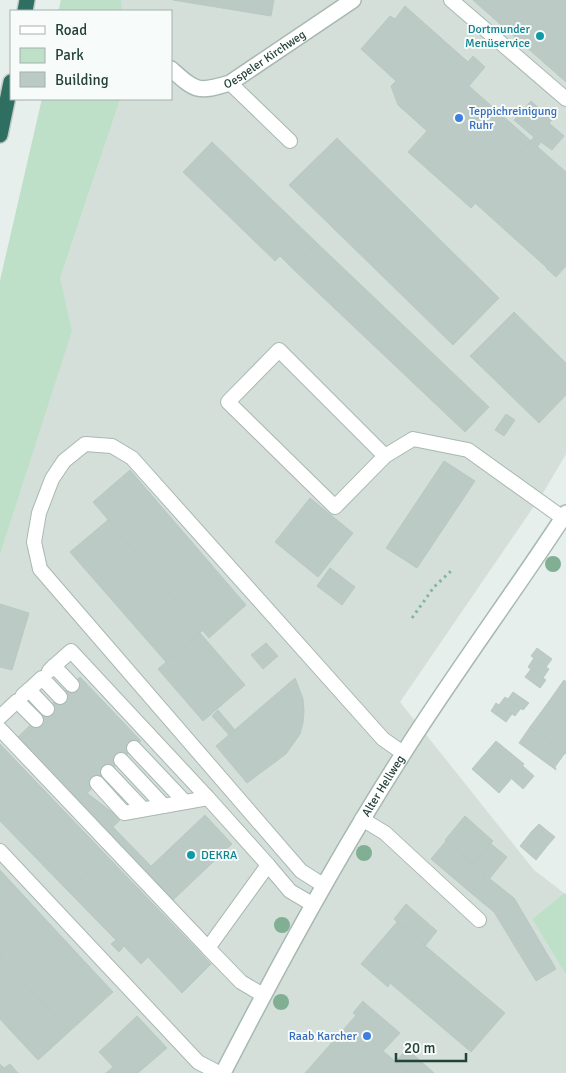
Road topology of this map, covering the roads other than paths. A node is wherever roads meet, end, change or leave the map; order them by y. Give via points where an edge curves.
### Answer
1 (353, 0) edge
2 (451, 0) edge
3 (172, 70) edge
4 (230, 83) junction
5 (10, 87) edge
6 (566, 99) edge
7 (0, 135) edge
8 (290, 141) dead end
9 (385, 456) junction
10 (564, 515) edge
11 (54, 666) junction
12 (42, 678) junction
13 (72, 685) dead end
14 (29, 690) junction
15 (60, 697) dead end
16 (17, 701) junction
17 (47, 709) dead end
18 (0, 718) edge
19 (36, 720) dead end
20 (0, 729) edge
21 (134, 748) dead end
22 (403, 753) junction
23 (121, 760) dead end
24 (108, 772) dead end
25 (97, 783) dead end
26 (208, 798) junction
27 (185, 802) junction
28 (164, 806) junction
29 (143, 809) junction
30 (362, 818) junction
31 (0, 851) edge
32 (268, 865) junction
33 (323, 884) junction
34 (312, 904) junction
35 (479, 920) dead end
36 (208, 948) junction
37 (263, 995) junction
38 (218, 1073) edge
39 (224, 1073) edge

1 - 4 street, Oespeler Kirchweg
2 - 6 lane
3 - 4 street, Oespeler Kirchweg via 190,85 207,90
4 - 8 lane
5 - 7 highway
9 - 9 lane via 335,508 228,402 279,350
9 - 10 lane via 413,440 468,450
10 - 22 street, Alter Hellweg
11 - 12 lane
11 - 13 lane
11 - 26 lane via 70,651
12 - 14 lane
12 - 15 lane
14 - 16 lane
14 - 17 lane
16 - 18 lane
16 - 19 lane
20 - 36 lane
21 - 27 lane
22 - 30 street, Alter Hellweg
22 - 33 lane via 382,739 132,458 112,446 85,444 64,461 52,479 39,513 34,542 40,569 302,871
23 - 28 lane
24 - 29 lane
25 - 29 lane via 124,813
26 - 27 lane
26 - 32 lane
27 - 28 lane
28 - 29 lane
30 - 33 street, Alter Hellweg
30 - 35 lane via 385,833
31 - 38 lane via 198,1062
32 - 34 lane via 290,890
32 - 36 lane
33 - 34 street, Alter Hellweg
34 - 37 street, Alter Hellweg
36 - 37 lane via 241,982
37 - 39 street, Alter Hellweg

